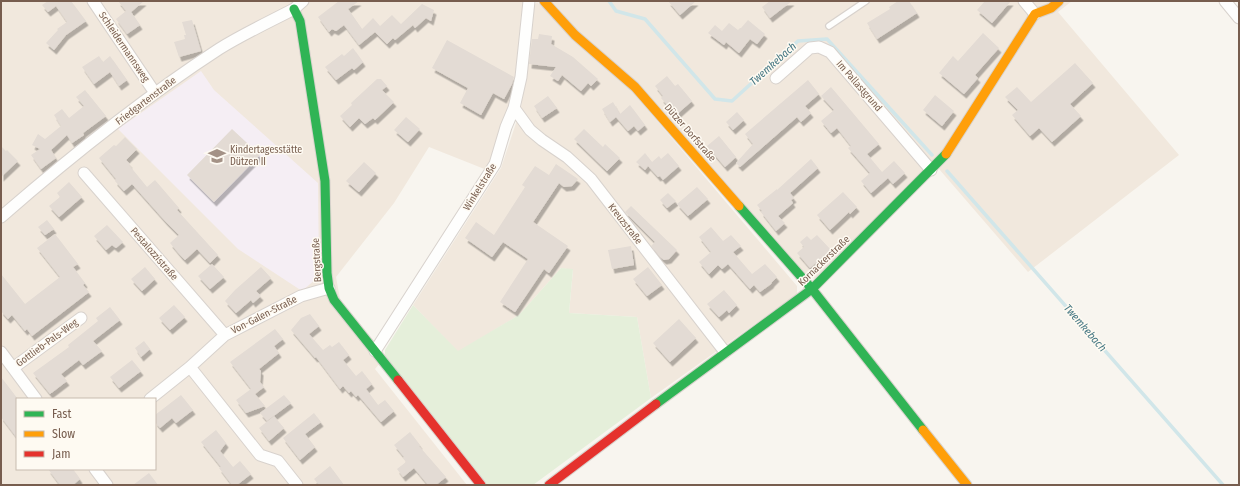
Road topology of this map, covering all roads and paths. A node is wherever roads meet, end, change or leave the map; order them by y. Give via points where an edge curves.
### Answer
1 (93, 1) edge
2 (303, 1) edge
3 (529, 1) edge
4 (544, 1) edge
5 (866, 1) edge
6 (1024, 1) edge
7 (1059, 1) edge
8 (1225, 1) edge
9 (294, 9) junction
10 (1035, 14) junction
11 (1239, 18) edge
12 (829, 26) dead end
13 (776, 78) dead end
14 (155, 93) junction
15 (514, 108) junction
16 (932, 170) junction
17 (84, 173) dead end
18 (1, 217) edge
19 (329, 288) junction
20 (812, 289) junction
21 (81, 318) dead end
22 (225, 335) junction
23 (375, 351) junction
24 (1, 352) edge
25 (725, 352) junction
26 (190, 367) junction
27 (13, 368) junction
28 (35, 398) edge
29 (151, 398) edge
30 (96, 470) edge
31 (107, 485) edge
32 (297, 485) edge
33 (482, 485) edge
34 (549, 485) edge
35 (967, 485) edge

1 - 14 street, Schleidermannsweg
2 - 9 street, Friedgartenstraße
3 - 15 street, Winkelstraße via 521,77
4 - 20 street, Dützer Dorfstraße via 575,35 635,87
5 - 12 lane
6 - 10 street
7 - 10 street via 1051,8
8 - 11 street
9 - 14 street, Friedgartenstraße via 221,48
9 - 19 street, Bergstraße via 300,20 325,181
10 - 16 street, Kornackerstraße via 945,156
13 - 16 street, Im Pallastgrund via 810,48 819,47 830,52
14 - 18 street, Friedgartenstraße
15 - 23 street, Winkelstraße via 496,164
15 - 25 street, Kreuzstraße via 530,130 591,179
16 - 20 street, Kornackerstraße
17 - 22 street, Pestalozzistraße
19 - 22 street, Von-Galen-Straße via 301,296
19 - 23 street, Bergstraße via 342,312
20 - 25 street, Kornackerstraße
20 - 35 street, Dützer Dorfstraße
21 - 27 street, Gottlieb-Pals-Weg
22 - 26 street, Von-Galen-Straße
23 - 33 street, Bergstraße
24 - 27 street, Gottlieb-Pals-Weg
25 - 34 street, Kornackerstraße
26 - 29 street, Von-Galen-Straße
26 - 32 street via 260,455 278,461
27 - 28 street, Gottlieb-Pals-Weg
30 - 31 street

